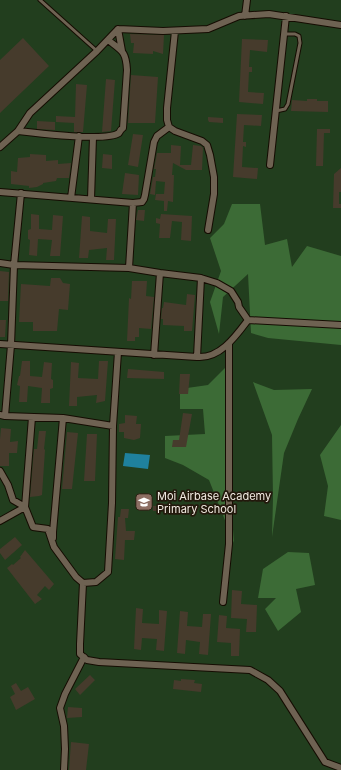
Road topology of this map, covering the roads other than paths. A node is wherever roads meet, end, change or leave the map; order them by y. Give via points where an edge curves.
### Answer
1 (40, 0) edge
2 (247, 0) edge
3 (245, 16) junction
4 (286, 16) junction
5 (341, 25) edge
6 (118, 29) junction
7 (175, 31) junction
8 (284, 34) junction
9 (108, 40) junction
10 (97, 51) junction
11 (122, 51) junction
12 (276, 111) junction
13 (169, 127) junction
14 (18, 132) junction
15 (79, 136) junction
16 (93, 137) junction
17 (0, 147) edge
18 (270, 165) dead end
19 (0, 192) edge
20 (21, 193) junction
21 (71, 198) junction
22 (90, 199) junction
23 (133, 203) junction
24 (208, 230) dead end
25 (0, 263) edge
26 (14, 265) junction
27 (129, 268) junction
28 (160, 274) junction
29 (201, 278) junction
30 (248, 320) junction
31 (341, 325) edge
32 (229, 343) junction
33 (0, 344) edge
34 (10, 345) junction
35 (118, 352) junction
36 (154, 355) junction
37 (197, 357) junction
38 (3, 415) edge
39 (32, 417) junction
40 (63, 418) junction
41 (113, 426) junction
42 (0, 471) edge
43 (25, 506) junction
44 (0, 521) edge
45 (54, 546) junction
46 (83, 583) junction
47 (223, 602) dead end
48 (84, 657) junction
49 (341, 768) edge
50 (64, 770) edge

1 - 10 lane
2 - 3 street
3 - 4 street
3 - 7 street via 239,16 208,30
4 - 5 street
4 - 8 street
6 - 7 street
6 - 9 street
6 - 11 street
7 - 13 street via 167,108
8 - 12 street
8 - 12 lane via 299,36 300,44 288,104 285,109
9 - 10 street
9 - 11 street
10 - 14 street via 30,113
11 - 16 street via 127,70 122,128 111,136
12 - 18 street
13 - 23 street via 157,136 154,142 144,199 142,202
13 - 24 street via 207,145 214,177
14 - 15 street
14 - 17 street
15 - 16 street
15 - 21 street
16 - 22 street
19 - 20 street
20 - 21 street
20 - 26 street
21 - 22 street
22 - 23 street
23 - 27 street
25 - 26 street
26 - 27 street
26 - 34 street
27 - 28 street
28 - 29 street
28 - 36 street
29 - 30 street via 231,291
29 - 37 street
30 - 31 street
30 - 32 street
32 - 37 street via 222,350 204,358
32 - 47 street via 229,544
33 - 34 street
34 - 35 street
34 - 38 street
35 - 36 street
35 - 41 street
36 - 37 street
38 - 39 street
39 - 40 street
39 - 43 street
40 - 41 street
40 - 45 street
41 - 46 street via 108,572 96,582
42 - 43 street via 13,500
43 - 44 street
43 - 45 street via 33,527 48,529
45 - 46 street
46 - 48 street via 80,654
48 - 49 street via 99,662 250,670 268,680 280,691 325,762
48 - 50 street via 60,708 64,726

